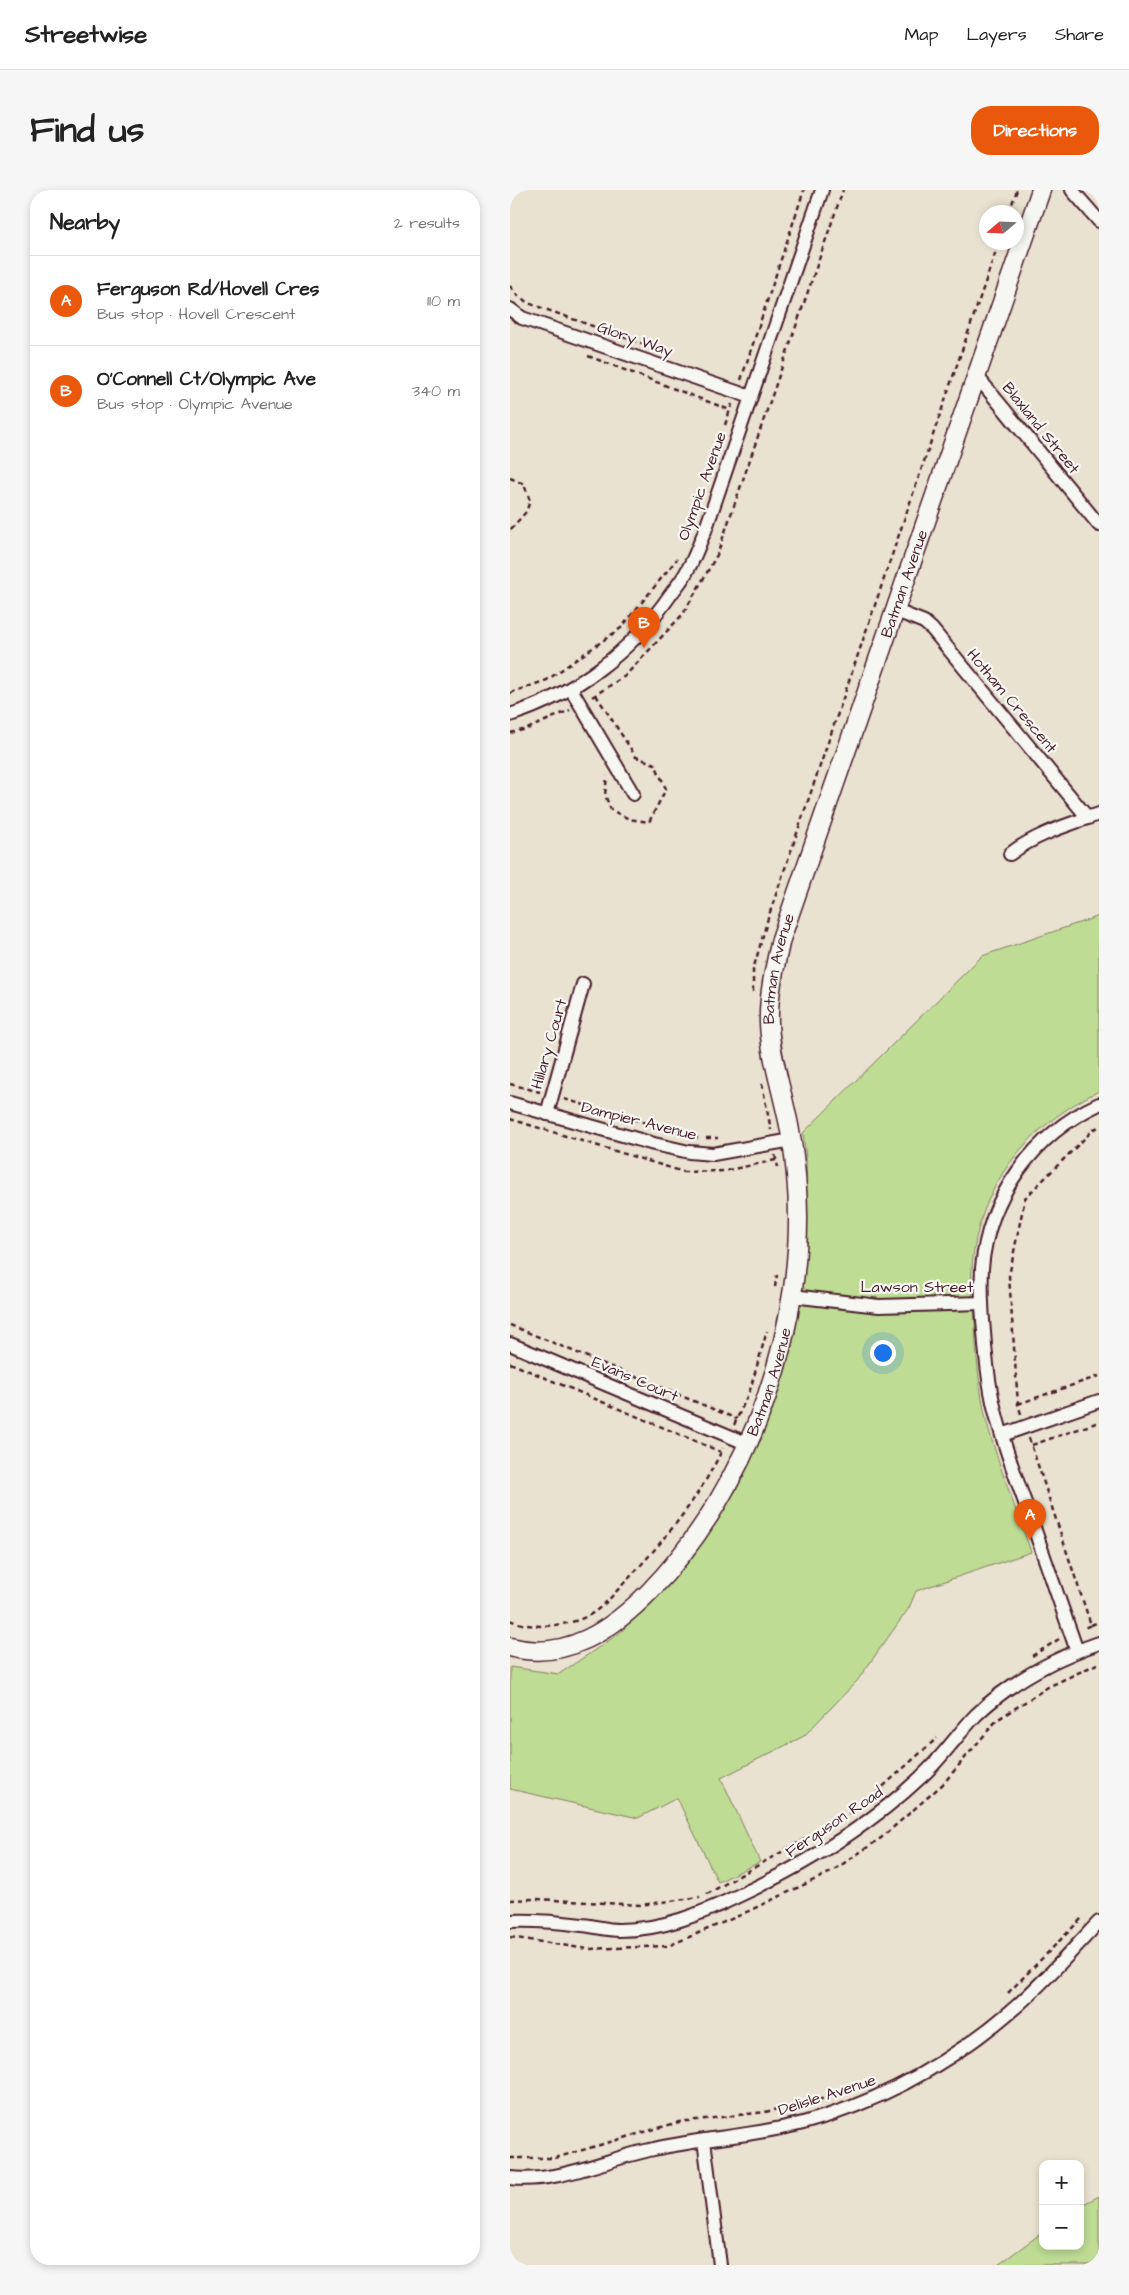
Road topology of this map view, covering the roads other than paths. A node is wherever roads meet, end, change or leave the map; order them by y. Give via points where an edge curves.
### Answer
1 (822, 190) edge
2 (1041, 190) edge
3 (1072, 190) edge
4 (1099, 220) edge
5 (510, 309) edge
6 (976, 375) junction
7 (751, 397) junction
8 (1099, 525) edge
9 (894, 610) junction
10 (571, 689) junction
11 (510, 716) edge
12 (633, 794) dead end
13 (1094, 816) edge
14 (1010, 854) dead end
15 (583, 984) dead end
16 (510, 1103) edge
17 (1099, 1104) edge
18 (546, 1114) junction
19 (792, 1140) junction
20 (783, 1294) junction
21 (982, 1303) junction
22 (510, 1344) edge
23 (1099, 1401) edge
24 (1002, 1435) junction
25 (748, 1444) junction
26 (1099, 1643) edge
27 (510, 1648) edge
28 (1076, 1651) junction
29 (510, 1921) edge
30 (1099, 1922) edge
31 (704, 2140) junction
32 (510, 2178) edge
33 (720, 2265) edge

1 - 7 street, Olympic Avenue
2 - 6 street, Batman Avenue
3 - 4 street
5 - 7 street, Glory Way via 522,318
6 - 8 street, Blaxland Street
6 - 9 street, Batman Avenue
7 - 10 street, Olympic Avenue via 705,531 688,570 661,609 624,650
9 - 13 street, Hotham Crescent via 924,622 932,629
9 - 19 street, Batman Avenue via 791,906 772,983 769,1023
10 - 11 street, Olympic Avenue
10 - 12 street
13 - 14 street via 1024,843
15 - 18 street, Hillary Court
16 - 18 street, Dampier Avenue
17 - 21 street via 1069,1120 1043,1141 1024,1161 1008,1186 995,1212 986,1243
18 - 19 street, Dampier Avenue via 689,1152 713,1154
19 - 20 street, Batman Avenue via 797,1218
20 - 21 street, Lawson Street via 879,1306
20 - 25 street, Batman Avenue via 784,1339
21 - 24 street via 987,1368
22 - 25 street, Evans Court
23 - 24 street
24 - 28 street
25 - 27 street, Batman Avenue via 713,1508 684,1550 631,1611 611,1627 564,1648
26 - 28 street, Ferguson Road
28 - 29 street, Ferguson Road via 1042,1666 1005,1690 893,1804 817,1857 761,1886 703,1913 663,1925 619,1930 535,1920
30 - 31 street, Delisle Avenue via 1012,2011 938,2065 896,2089 803,2123
31 - 32 street, Delisle Avenue via 653,2149 545,2177
31 - 33 street

